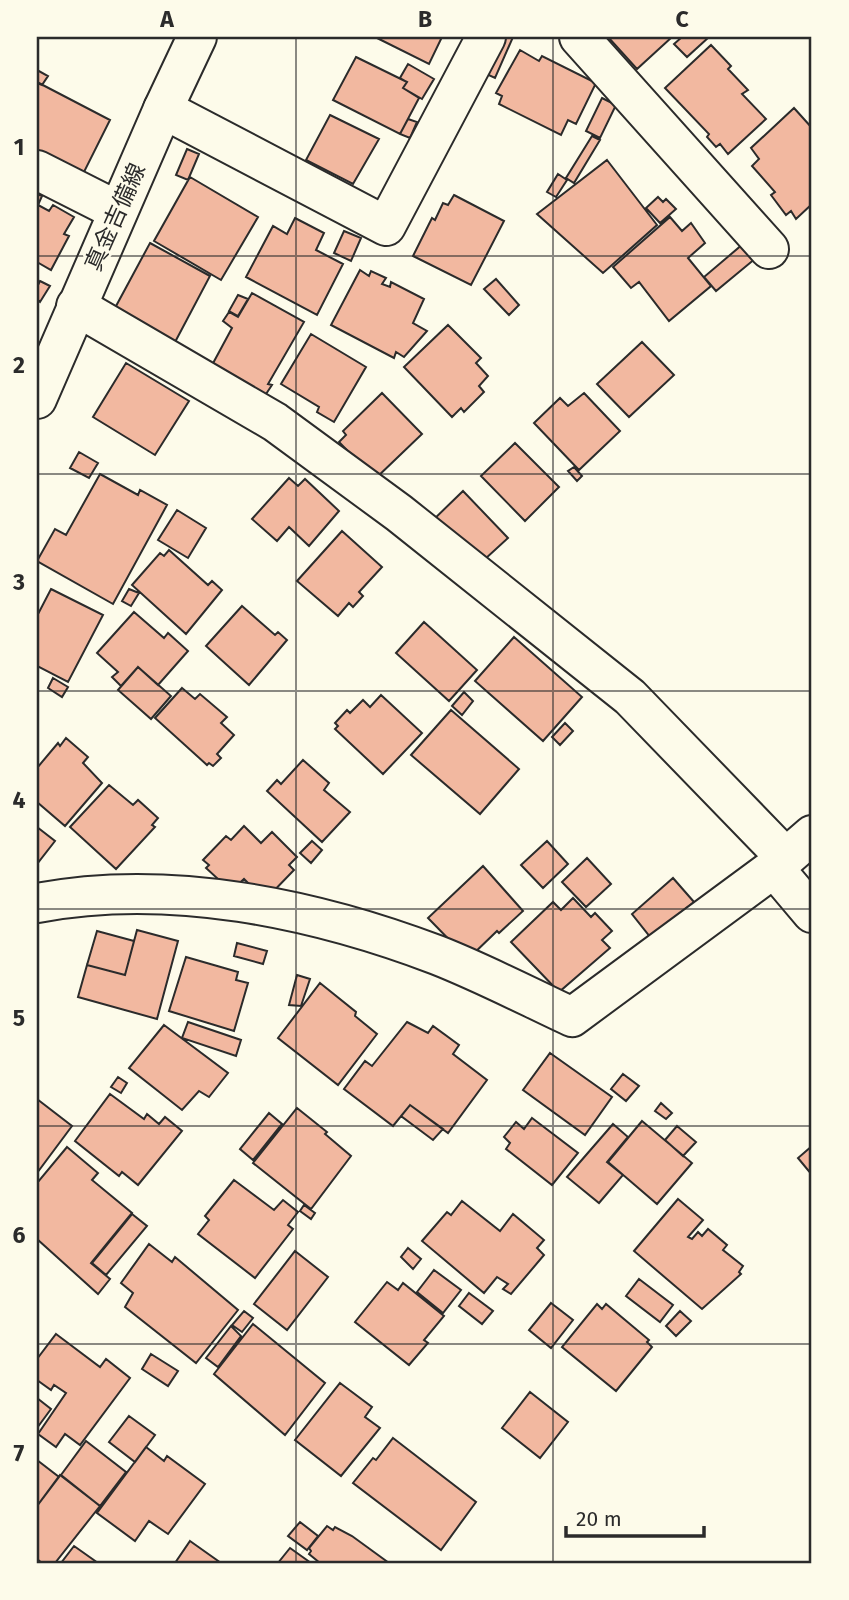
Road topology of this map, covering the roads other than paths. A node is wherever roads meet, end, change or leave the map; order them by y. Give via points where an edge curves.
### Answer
1 (197, 37) edge
2 (486, 37) edge
3 (579, 37) edge
4 (163, 109) junction
5 (37, 170) edge
6 (118, 211) junction
7 (769, 249) dead end
8 (76, 306) junction
9 (37, 399) edge
10 (791, 854) edge
11 (37, 902) edge
12 (812, 913) edge

1 - 4 street, 真金吉備線
2 - 4 street via 386,226
3 - 7 street
4 - 6 street, 真金吉備線
5 - 6 street
6 - 8 street, 真金吉備線
8 - 9 street, 真金吉備線
8 - 10 street via 275,422 398,513 630,697
10 - 11 street via 572,1017 440,956 293,911 214,899 132,894
10 - 12 street

